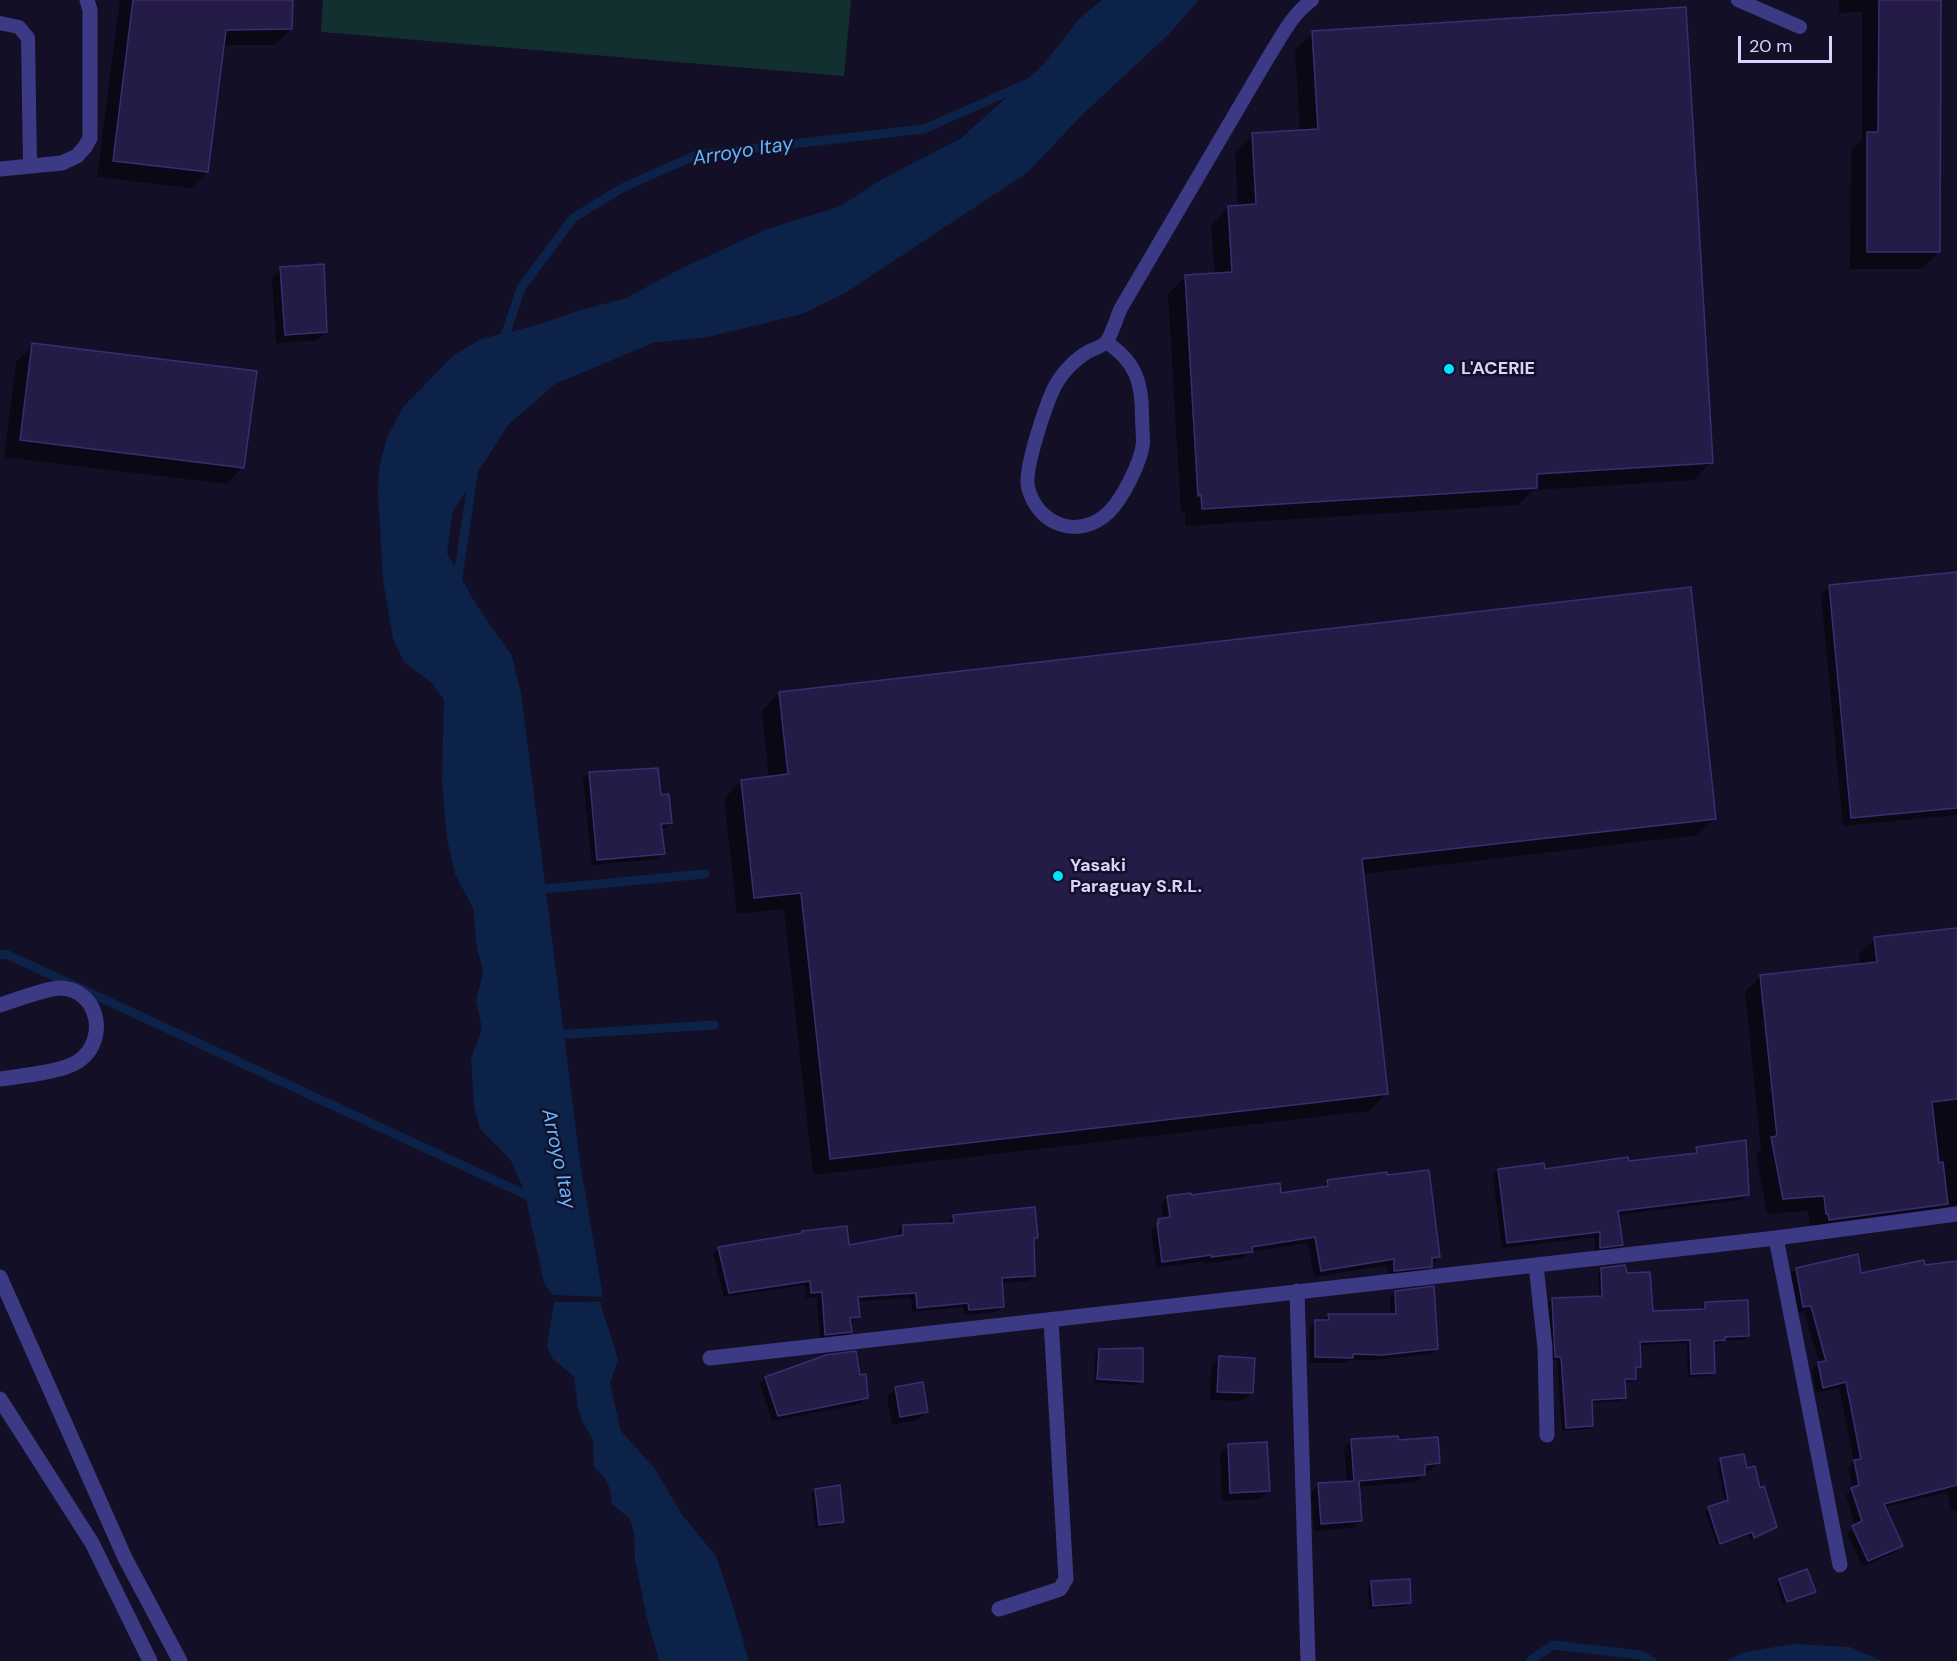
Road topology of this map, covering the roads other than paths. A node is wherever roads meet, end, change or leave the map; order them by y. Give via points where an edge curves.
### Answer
1 (87, 0) edge
2 (1312, 0) edge
3 (1738, 0) edge
4 (0, 23) edge
5 (1800, 27) dead end
6 (30, 165) junction
7 (0, 169) edge
8 (1106, 342) junction
9 (0, 1005) edge
10 (0, 1079) edge
11 (1957, 1215) edge
12 (1776, 1238) junction
13 (1536, 1265) junction
14 (0, 1277) edge
15 (1297, 1292) junction
16 (1051, 1320) junction
17 (710, 1358) dead end
18 (0, 1399) edge
19 (1547, 1435) dead end
20 (1840, 1565) dead end
21 (999, 1609) dead end
22 (150, 1661) edge
23 (180, 1661) edge
24 (1308, 1661) edge

1 - 6 street via 90,138 77,156 62,163
2 - 8 lane via 1289,25 1269,56 1121,308
3 - 5 lane
4 - 6 lane via 20,27 28,38
6 - 7 street
8 - 8 lane via 1123,353 1134,372 1142,395 1143,444 1127,485 1109,512 1089,525 1055,524 1038,508 1031,493 1030,462 1053,389 1085,353
9 - 10 street via 61,988 77,993 91,1005 98,1025 90,1051 80,1061
11 - 12 street
12 - 13 street
12 - 20 street
13 - 15 street
13 - 19 street via 1545,1348
14 - 23 street via 125,1558
15 - 16 street
15 - 24 street
16 - 17 street
16 - 21 street via 1066,1579 1060,1589
18 - 22 street via 92,1543

